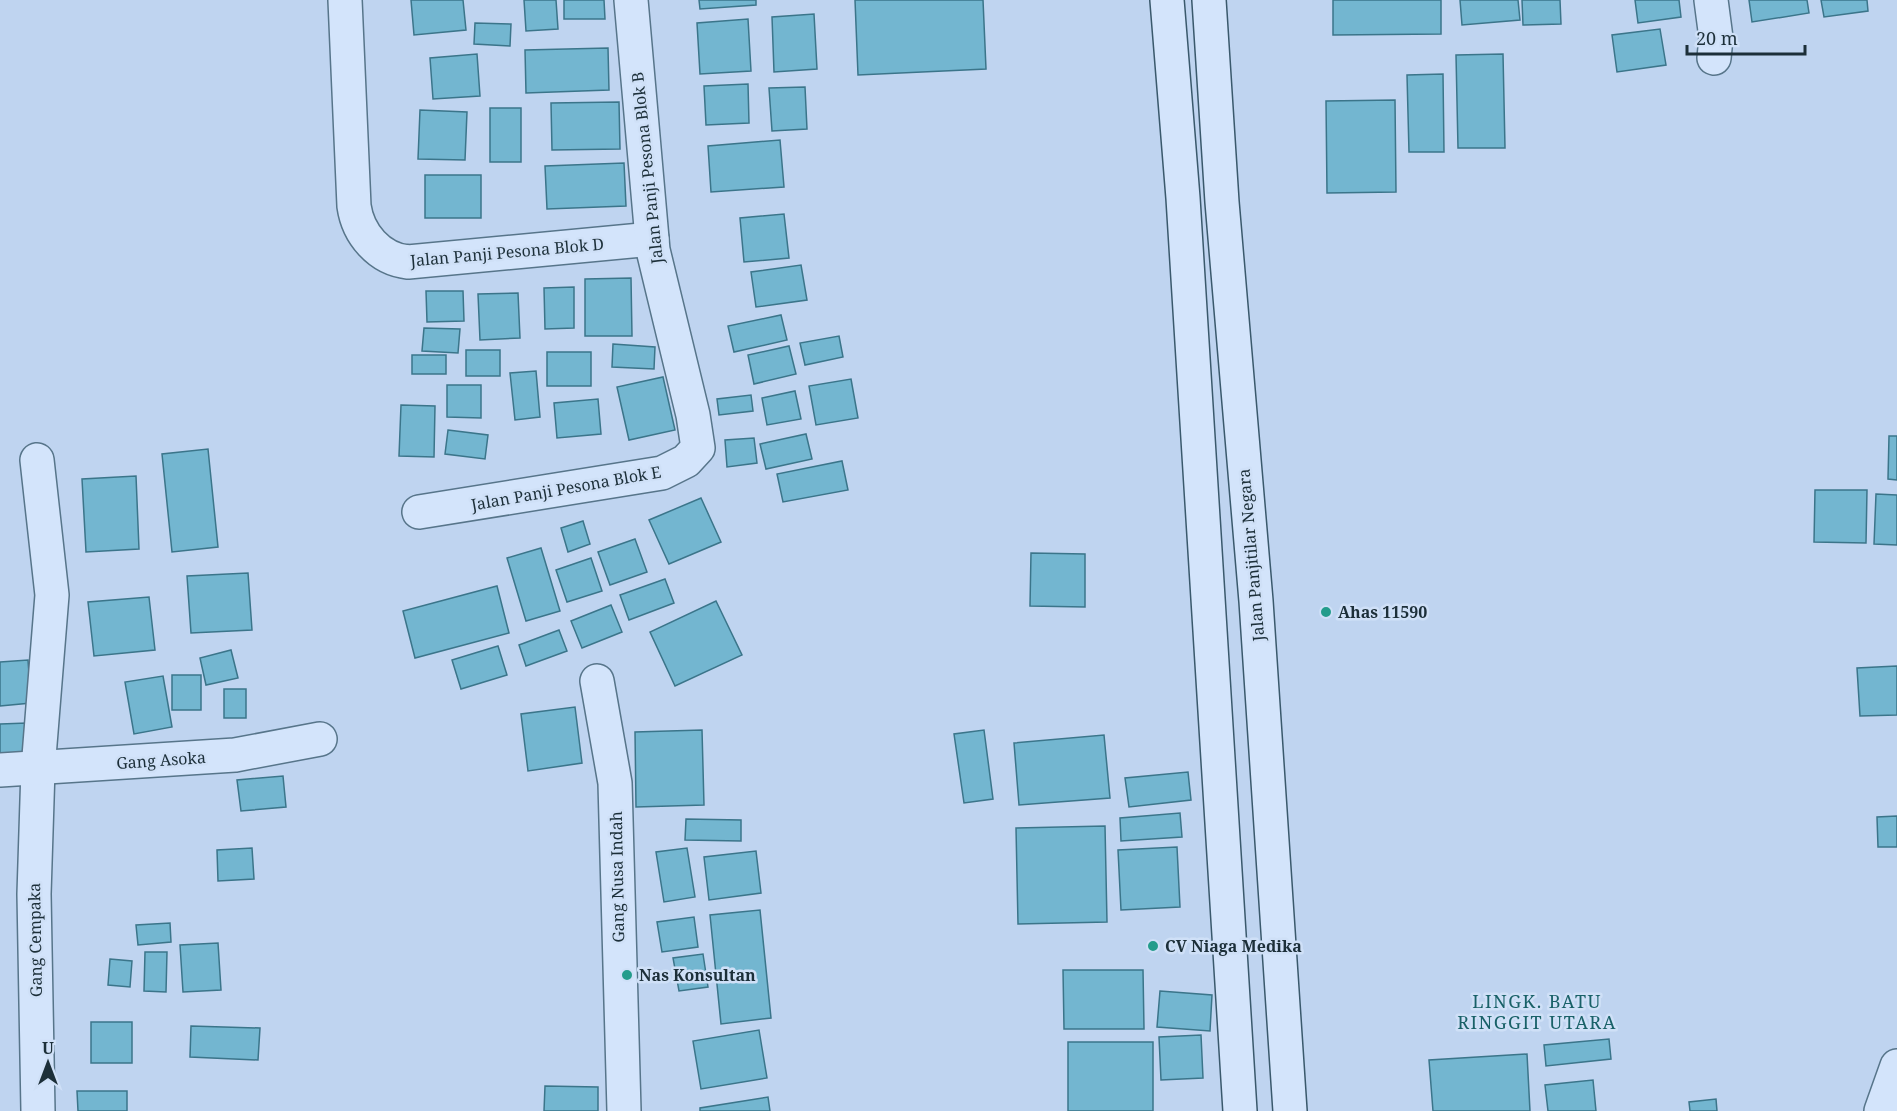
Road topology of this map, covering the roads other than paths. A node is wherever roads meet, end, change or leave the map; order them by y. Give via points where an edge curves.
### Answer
1 (345, 0) edge
2 (631, 0) edge
3 (1167, 0) edge
4 (1209, 0) edge
5 (1711, 0) edge
6 (1714, 58) dead end
7 (652, 239) junction
8 (697, 440) joint
9 (37, 460) dead end
10 (419, 512) dead end
11 (597, 681) dead end
12 (320, 739) dead end
13 (38, 769) junction
14 (0, 770) edge
15 (1897, 1066) edge
16 (38, 1111) edge
17 (624, 1111) edge
18 (1240, 1111) edge
19 (1290, 1111) edge
20 (1881, 1111) edge

1 - 7 street, Jalan Panji Pesona Blok D via 354,206 359,224 378,251 408,262
2 - 7 street, Jalan Panji Pesona Blok B
3 - 18 street
4 - 19 street, Jalan Panjitilar Negara via 1256,601
5 - 6 street via 1716,38
7 - 8 street, Jalan Panji Pesona Blok B
8 - 10 street, Jalan Panji Pesona Blok E via 698,448 686,461 662,473
9 - 13 street, Gang Cempaka via 52,595
11 - 17 street, Gang Nusa Indah via 615,783
12 - 13 street, Gang Asoka via 235,755
13 - 14 street, Gang Asoka
13 - 16 street, Gang Cempaka via 34,894
15 - 20 street

